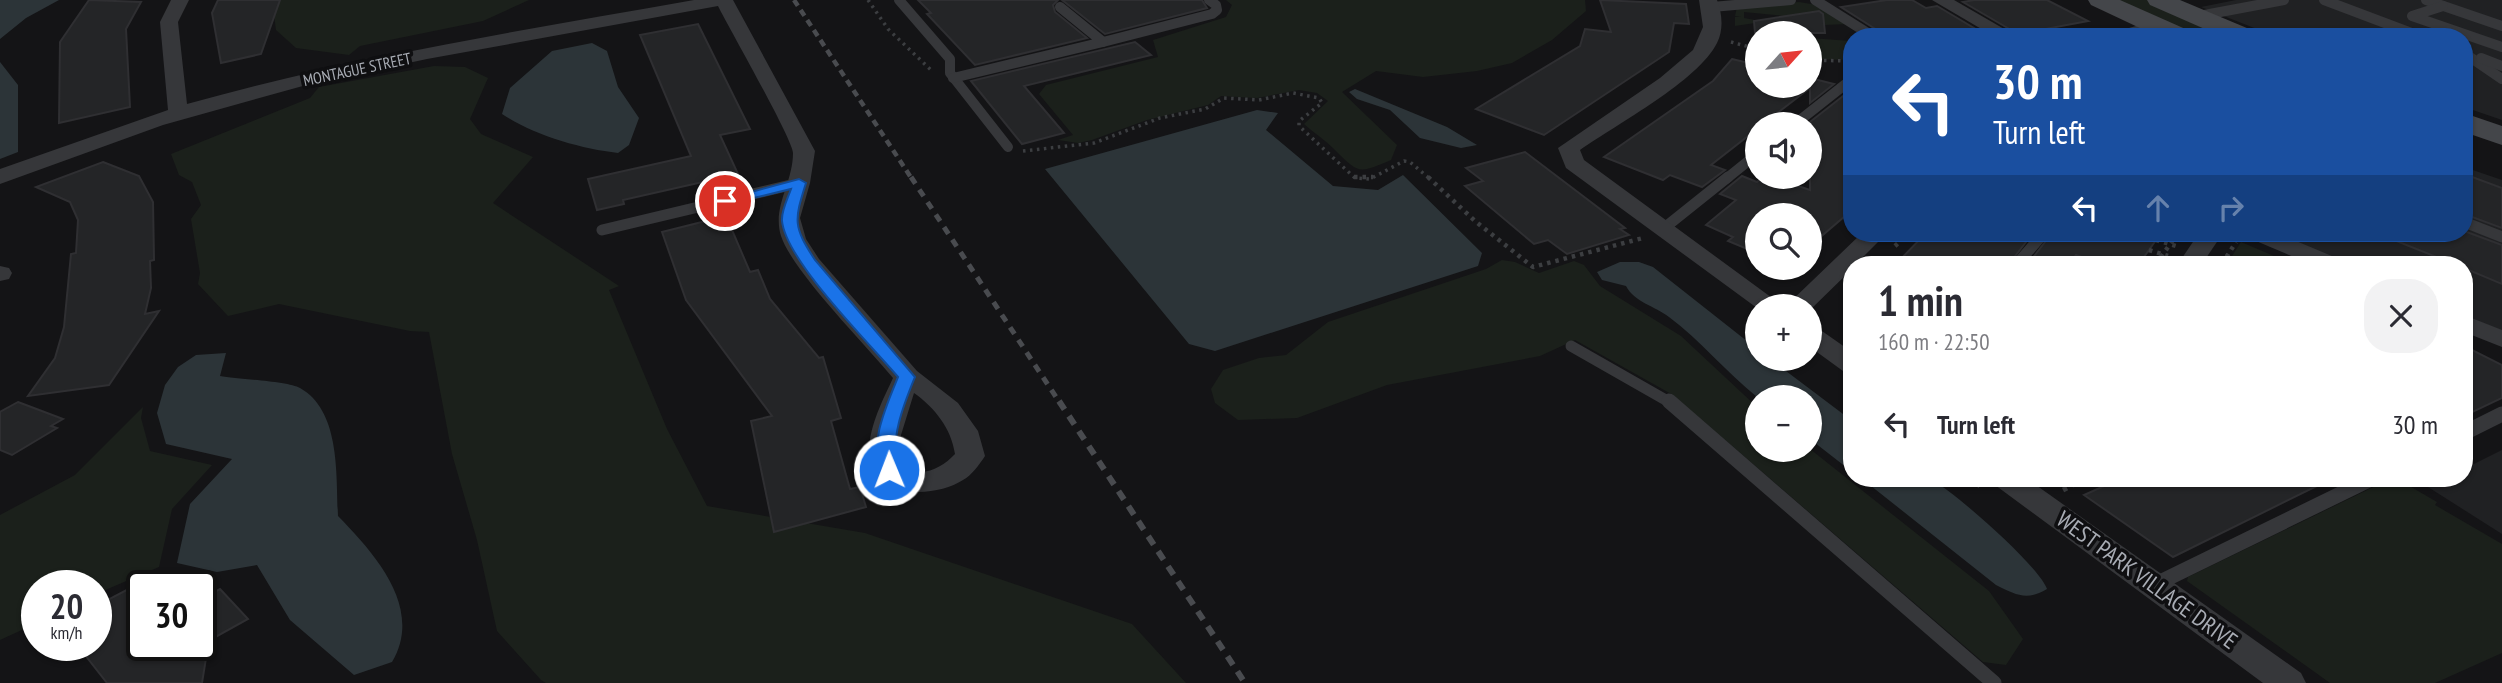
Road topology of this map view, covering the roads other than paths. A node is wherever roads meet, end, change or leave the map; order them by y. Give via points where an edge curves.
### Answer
1 (180, 0) edge
2 (724, 0) edge
3 (899, 0) edge
4 (1209, 0) edge
5 (1791, 0) edge
6 (1815, 0) edge
7 (1941, 0) edge
8 (2100, 0) edge
9 (2158, 0) edge
10 (2284, 0) edge
11 (2324, 0) edge
12 (2426, 0) edge
13 (1718, 4) edge
14 (1060, 6) dead end
15 (2443, 6) junction
16 (2154, 26) junction
17 (2502, 26) edge
18 (2189, 27) edge
19 (1860, 28) edge
20 (1992, 28) edge
21 (2147, 28) edge
22 (2399, 28) edge
23 (2447, 28) edge
24 (2473, 37) edge
25 (1103, 41) junction
26 (2502, 47) edge
27 (2473, 55) edge
28 (2473, 58) edge
29 (2502, 66) edge
30 (953, 78) junction
31 (2502, 79) edge
32 (1843, 86) edge
33 (1810, 112) edge
34 (178, 113) junction
35 (2473, 125) edge
36 (2502, 136) edge
37 (1010, 150) road end
38 (2473, 152) edge
39 (1745, 163) edge
40 (2502, 163) edge
41 (0, 177) edge
42 (799, 183) junction
43 (2473, 226) edge
44 (602, 230) dead end
45 (1655, 233) junction
46 (2502, 237) edge
47 (1866, 242) edge
48 (2036, 242) edge
49 (2284, 242) edge
50 (1851, 256) edge
51 (2024, 256) edge
52 (2313, 256) edge
53 (1843, 264) edge
54 (1751, 294) edge
55 (1811, 294) edge
56 (2473, 327) edge
57 (2502, 339) edge
58 (1822, 344) edge
59 (1571, 346) dead end
60 (1843, 359) edge
61 (907, 377) dead end
62 (2502, 414) edge
63 (2473, 428) edge
64 (2024, 487) edge
65 (2355, 487) edge
66 (2154, 585) junction
67 (1994, 683) edge
68 (2289, 683) edge

1 - 34 street via 169,22
2 - 34 street, MONTAGUE STREET via 362,67
2 - 42 street via 797,133 804,151
3 - 30 lane via 950,60
4 - 25 lane via 1216,5 1212,14
5 - 13 lane
6 - 19 lane
7 - 20 street
8 - 16 main road
9 - 18 main road
10 - 18 lane
11 - 22 lane
12 - 15 lane
13 - 45 street via 1708,44 1686,67 1569,148 1574,163
14 - 25 lane
15 - 17 lane
15 - 23 lane via 2412,16
16 - 18 main road
16 - 21 street
24 - 26 lane
25 - 30 lane
27 - 29 lane
28 - 31 lane
30 - 37 lane
32 - 33 lane
34 - 41 street, MONTAGUE STREET
35 - 36 main road
38 - 40 main road
39 - 45 lane
42 - 44 lane
42 - 61 street via 788,218 794,239 809,263
43 - 46 lane
45 - 54 street
47 - 50 street
48 - 51 lane
49 - 52 street
53 - 55 street
56 - 57 street
58 - 60 street
59 - 67 lane via 1668,400
62 - 63 lane
64 - 66 street, WEST PARK VILLAGE DRIVE
65 - 66 lane
66 - 68 street, WEST PARK VILLAGE DRIVE

